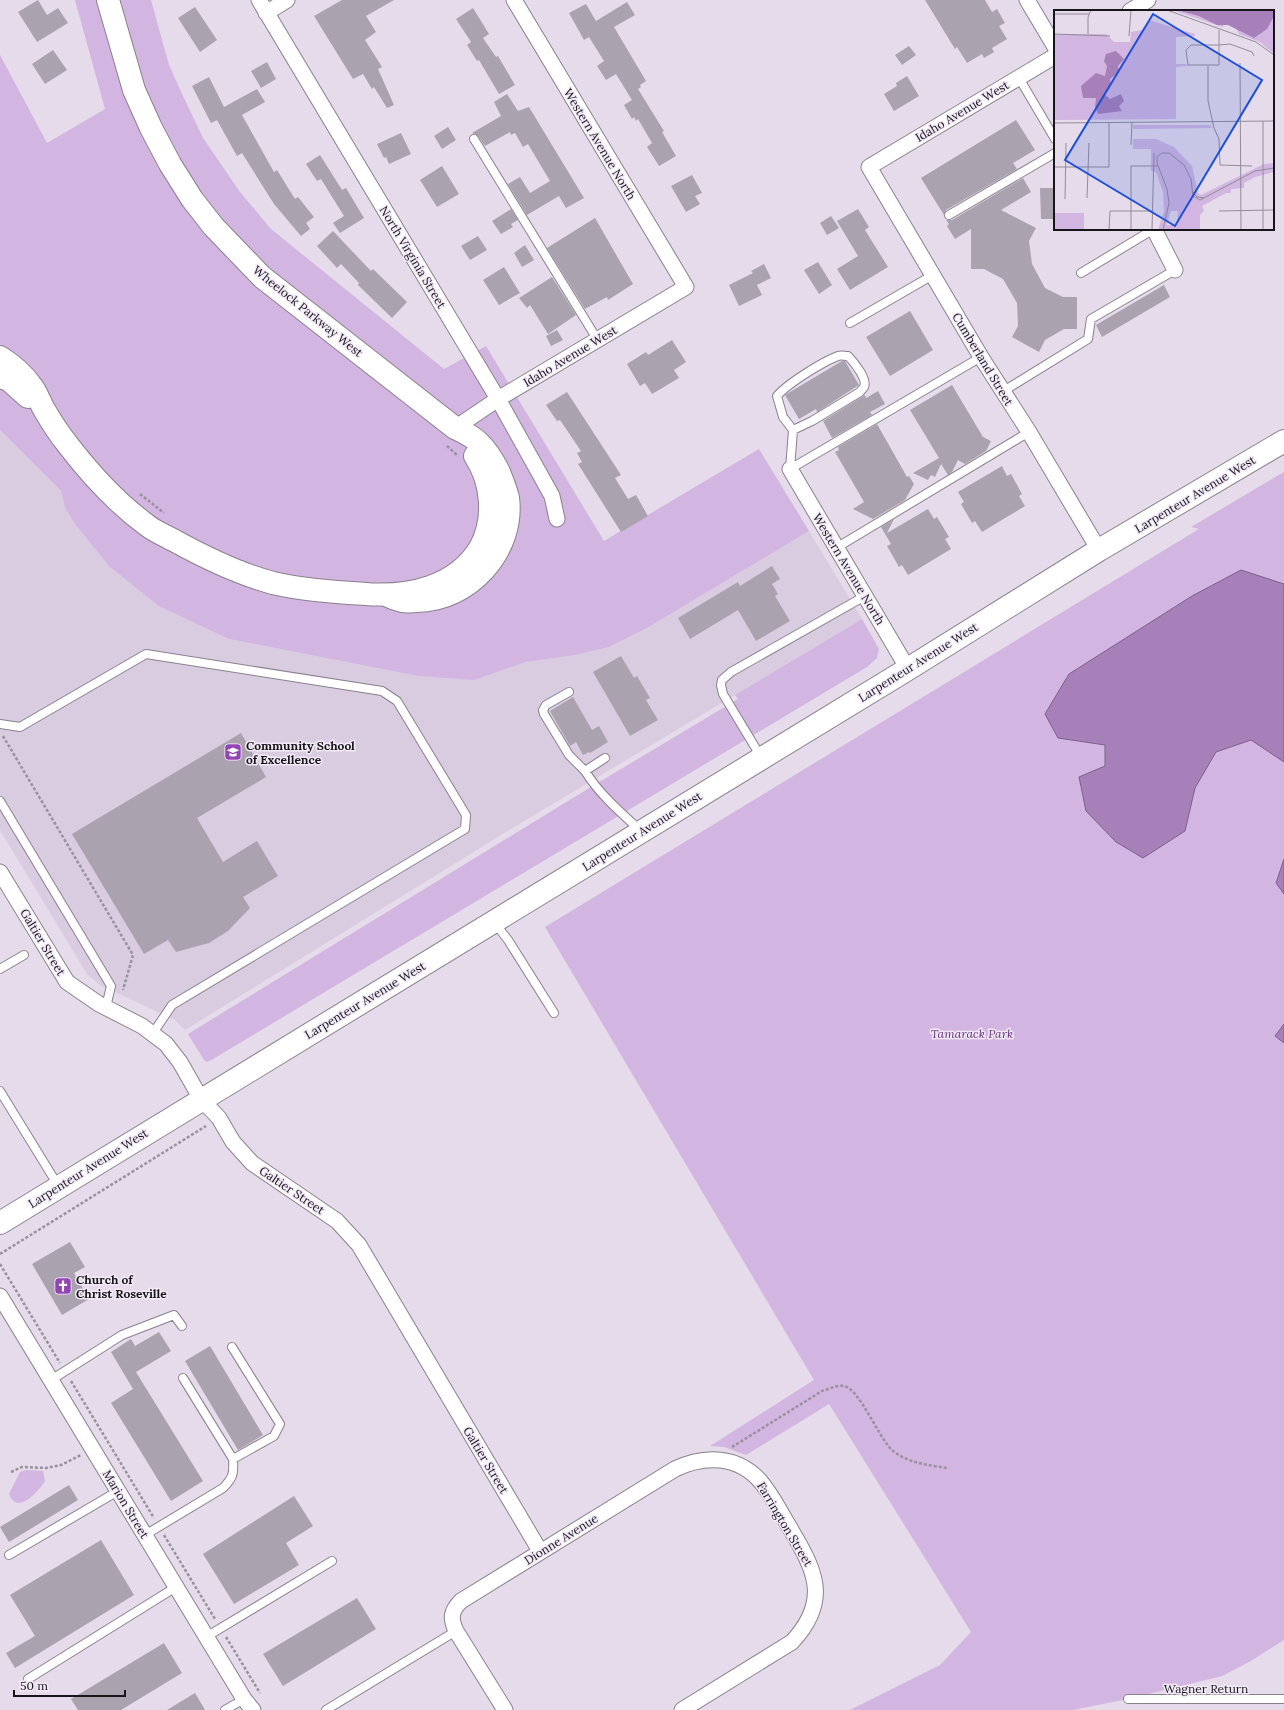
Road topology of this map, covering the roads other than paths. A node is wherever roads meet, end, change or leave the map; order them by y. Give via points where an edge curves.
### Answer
1 (108, 0) edge
2 (287, 0) edge
3 (514, 0) edge
4 (1027, 0) edge
5 (1148, 0) edge
6 (263, 6) edge
7 (1132, 10) edge
8 (1054, 45) edge
9 (1054, 57) edge
10 (1019, 78) junction
11 (1054, 137) edge
12 (474, 139) dead end
13 (1054, 154) edge
14 (869, 167) joint
15 (949, 215) dead end
16 (1152, 230) edge
17 (1155, 230) edge
18 (1175, 270) joint
19 (1081, 273) dead end
20 (933, 275) junction
21 (686, 287) joint
22 (850, 323) dead end
23 (597, 339) junction
24 (0, 356) edge
25 (981, 357) junction
26 (0, 377) edge
27 (1002, 392) junction
28 (498, 399) junction
29 (46, 412) junction
30 (793, 430) junction
31 (1030, 432) junction
32 (449, 435) junction
33 (1284, 441) edge
34 (790, 469) junction
35 (557, 519) dead end
36 (836, 548) junction
37 (1099, 550) junction
38 (865, 596) junction
39 (908, 669) junction
40 (569, 692) dead end
41 (0, 724) edge
42 (606, 758) dead end
43 (761, 758) junction
44 (585, 771) junction
45 (0, 800) edge
46 (642, 831) junction
47 (0, 872) edge
48 (494, 922) junction
49 (24, 955) dead end
50 (0, 970) edge
51 (106, 1007) junction
52 (554, 1014) dead end
53 (153, 1033) junction
54 (0, 1091) edge
55 (201, 1099) junction
56 (59, 1187) junction
57 (0, 1223) edge
58 (0, 1296) edge
59 (182, 1326) dead end
60 (232, 1347) dead end
61 (183, 1378) dead end
62 (51, 1380) junction
63 (233, 1459) junction
64 (675, 1469) joint
65 (118, 1491) junction
66 (145, 1535) junction
67 (540, 1551) junction
68 (9, 1555) dead end
69 (332, 1561) dead end
70 (176, 1587) junction
71 (456, 1631) junction
72 (206, 1637) junction
73 (28, 1679) dead end
74 (1128, 1699) dead end
75 (1284, 1699) edge
76 (248, 1704) edge
77 (225, 1710) edge
78 (326, 1710) edge
79 (505, 1710) edge
80 (682, 1710) edge

1 - 32 main road, Wheelock Parkway West via 134,90 151,128 177,176 213,226 262,277
2 - 6 street
3 - 21 street, Western Avenue North
4 - 8 street
5 - 7 street
6 - 28 street, North Virginia Street
9 - 10 street, Idaho Avenue West
10 - 11 lane
10 - 14 street, Idaho Avenue West
12 - 23 lane
13 - 15 lane
14 - 20 street, Cumberland Street
16 - 19 lane
17 - 18 street
18 - 27 lane via 1091,319 1088,339
20 - 22 lane
20 - 25 street, Cumberland Street
21 - 23 street, Idaho Avenue West
23 - 28 street, Idaho Avenue West
24 - 29 main road, Wheelock Parkway West via 19,371 32,386
25 - 27 street, Cumberland Street
25 - 34 lane
26 - 29 main road, Wheelock Parkway West via 9,380
27 - 31 street, Cumberland Street
28 - 32 street, Idaho Avenue West
28 - 35 street, North Virginia Street via 552,496
29 - 32 main road, Wheelock Parkway West via 68,445 105,488 149,526 198,554 274,583 329,592 388,596 430,588 448,580 467,564 480,547 490,511 490,494 483,468
30 - 30 lane via 860,392 864,387 865,381 848,356 840,356 822,364 777,396 783,417
30 - 34 lane
31 - 36 lane
31 - 37 street, Cumberland Street
33 - 37 main road, Larpenteur Avenue West
34 - 36 street, Western Avenue North
36 - 38 street, Western Avenue North
37 - 39 main road, Larpenteur Avenue West
38 - 39 street, Western Avenue North
38 - 43 lane via 722,680 723,694
39 - 43 main road, Larpenteur Avenue West
40 - 44 lane via 546,705 543,710 569,755
41 - 53 lane via 20,727 146,654 382,692 397,700 466,815 465,829 172,1005
42 - 44 lane
43 - 46 main road, Larpenteur Avenue West
44 - 46 lane via 608,801
45 - 51 lane via 111,986
46 - 48 main road, Larpenteur Avenue West
47 - 51 street, Galtier Street via 67,982
48 - 52 lane
48 - 55 main road, Larpenteur Avenue West
49 - 50 lane
51 - 53 street, Galtier Street
53 - 55 street, Galtier Street via 166,1044 180,1062
54 - 56 lane
55 - 56 main road, Larpenteur Avenue West
55 - 67 street, Galtier Street via 219,1118 232,1142 252,1163 337,1221 358,1245
56 - 57 main road, Larpenteur Avenue West
58 - 62 street, Marion Street
59 - 62 lane via 174,1315 122,1335
60 - 63 lane via 280,1424 274,1436
61 - 63 lane
62 - 65 street, Marion Street
63 - 66 lane via 232,1479 223,1488
64 - 67 street, Dionne Avenue
64 - 80 street, Farrington Street via 688,1462 719,1459 748,1470 760,1481 806,1555 813,1570 816,1586 811,1617 792,1642
65 - 66 street, Marion Street
65 - 68 lane
66 - 70 street, Marion Street
67 - 71 street, Dionne Avenue via 461,1601 452,1612 452,1622
69 - 72 lane
70 - 72 street, Marion Street
70 - 73 lane
71 - 78 lane
71 - 79 street
72 - 76 street, Marion Street
74 - 75 lane, Wagner Return
76 - 77 lane

